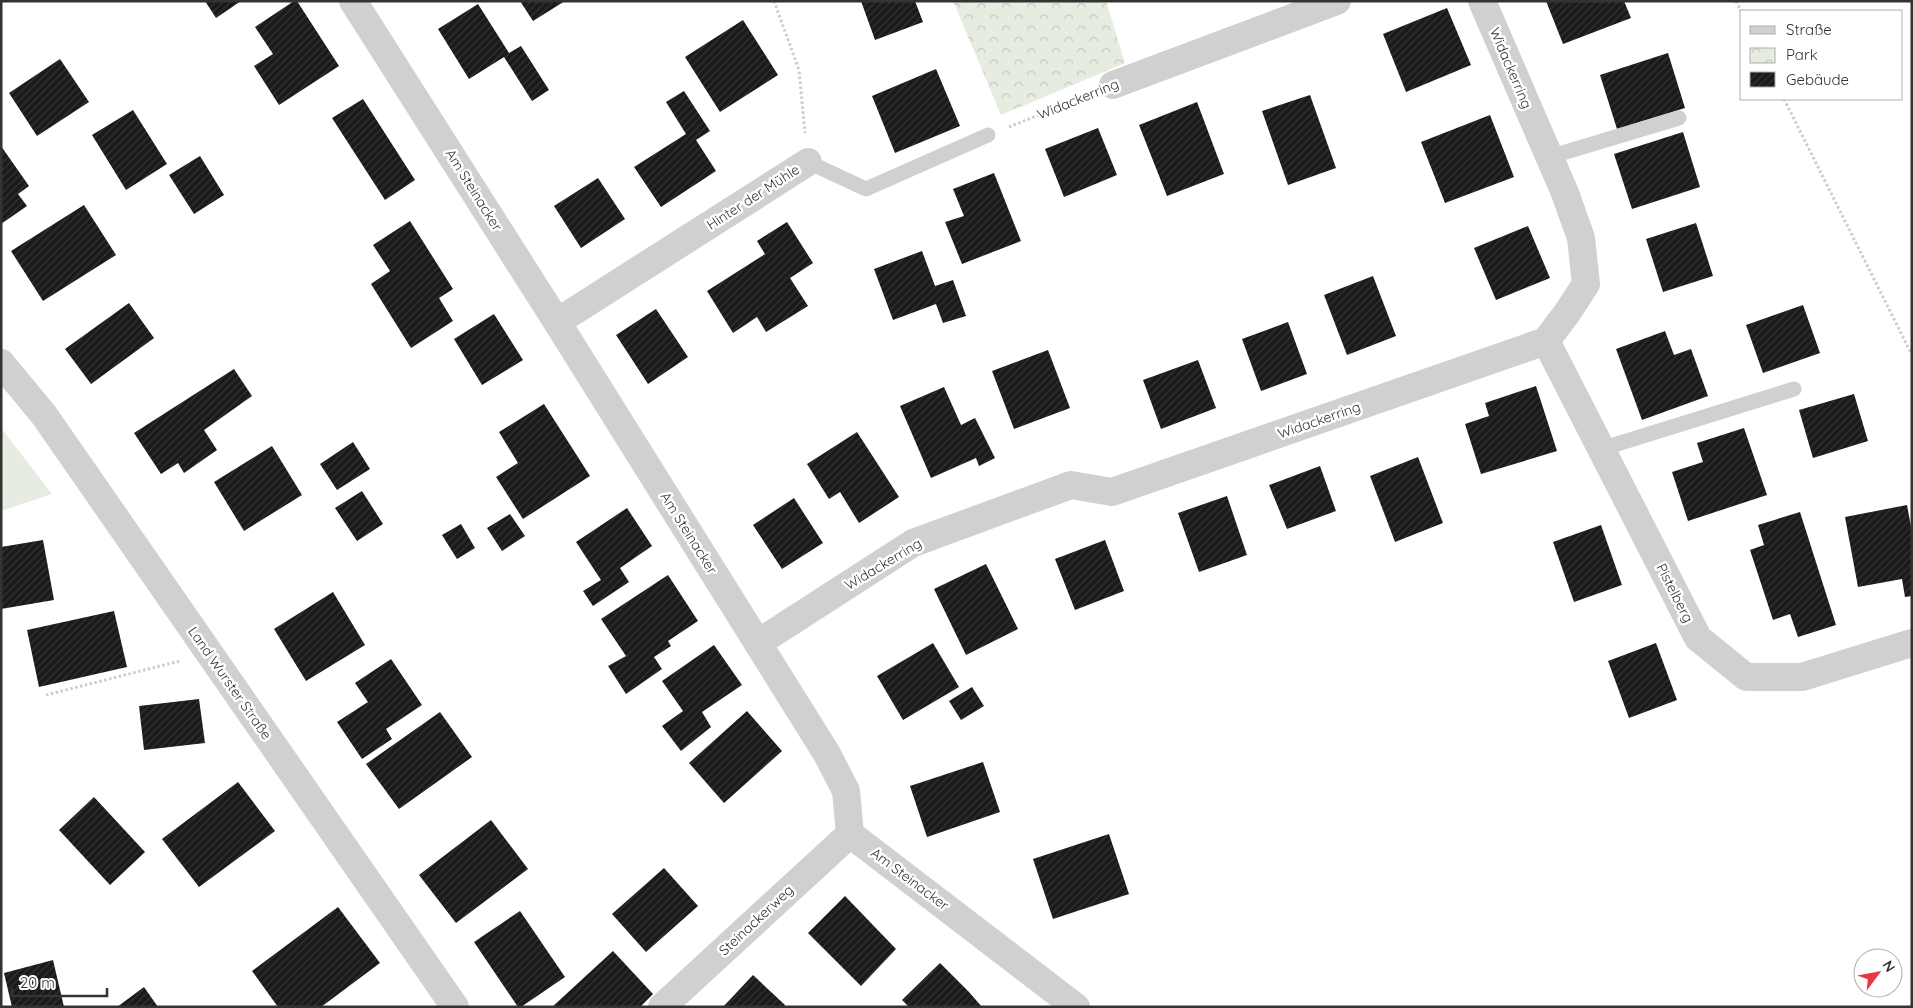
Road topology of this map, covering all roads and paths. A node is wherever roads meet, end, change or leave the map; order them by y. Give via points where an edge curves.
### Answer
1 (774, 1) edge
2 (1337, 1) edge
3 (1482, 1) edge
4 (357, 3) edge
5 (1112, 85) joint
6 (1784, 100) edge
7 (1679, 118) dead end
8 (988, 135) joint
9 (1549, 157) junction
10 (808, 162) junction
11 (557, 322) junction
12 (1546, 341) junction
13 (1912, 355) edge
14 (1, 363) edge
15 (1793, 394) dead end
16 (1603, 453) junction
17 (758, 643) junction
18 (1912, 643) edge
19 (209, 653) junction
20 (46, 695) dead end
21 (850, 834) junction
22 (455, 1007) edge
23 (662, 1007) edge
24 (1076, 1007) edge

1 - 10 path via 799,70
2 - 5 street, Widackerring
3 - 9 street, Widackerring
4 - 11 street, Am Steinacker
5 - 8 path, Widackerring
6 - 13 path
7 - 9 lane
8 - 10 lane, Hinter der Mühle via 866,189
9 - 12 street, Widackerring via 1581,238 1586,284
10 - 11 street, Hinter der Mühle
11 - 17 street, Am Steinacker
12 - 16 street, Pistelberg
12 - 17 street, Widackerring via 1112,492 1071,485 912,543
14 - 19 street, Land Wurster Straße via 44,415
15 - 16 lane
16 - 18 street, Pistelberg via 1698,638 1746,677 1802,677
17 - 21 street, Am Steinacker via 827,754 846,791
19 - 20 path
19 - 22 street, Land Wurster Straße
21 - 23 street, Steinackerweg
21 - 24 street, Am Steinacker

